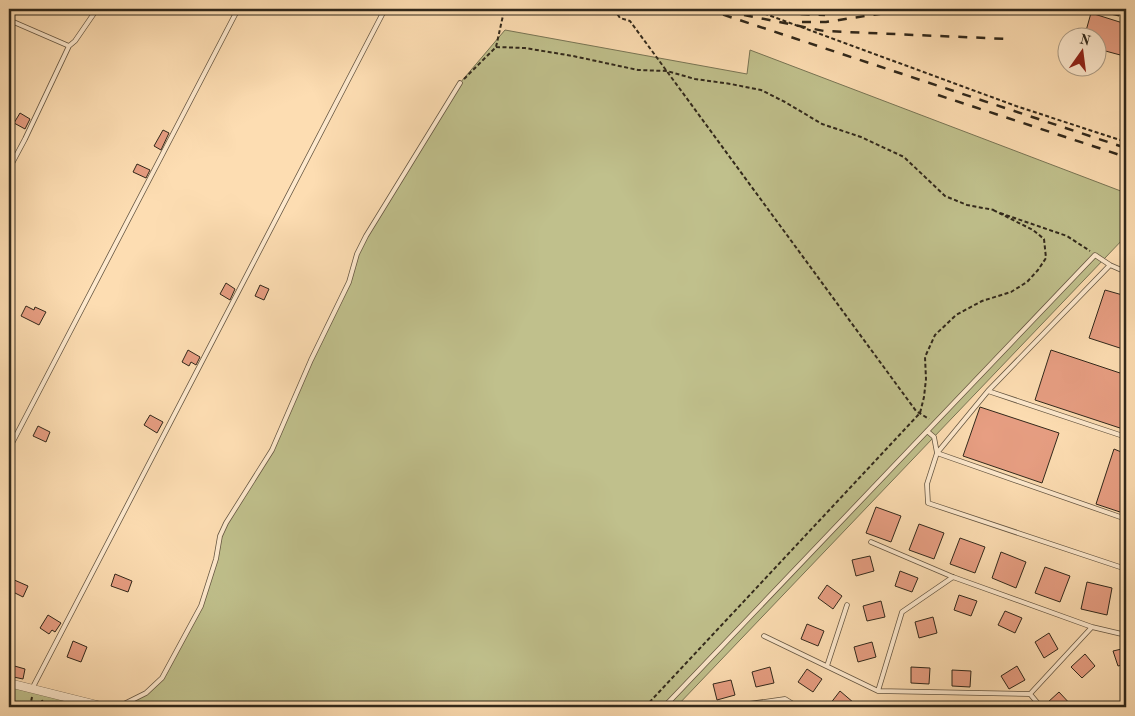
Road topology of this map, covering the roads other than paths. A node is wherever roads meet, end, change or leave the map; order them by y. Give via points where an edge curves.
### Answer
1 (97, 9) edge
2 (238, 9) edge
3 (385, 9) edge
4 (9, 20) edge
5 (69, 46) junction
6 (460, 83) road end
7 (9, 169) edge
8 (1110, 265) junction
9 (1126, 272) edge
10 (988, 391) junction
11 (927, 431) junction
12 (1126, 437) edge
13 (9, 449) edge
14 (937, 453) junction
15 (1126, 519) edge
16 (871, 542) dead end
17 (1126, 569) edge
18 (953, 577) junction
19 (847, 605) dead end
20 (1092, 626) junction
21 (1126, 635) edge
22 (764, 636) dead end
23 (827, 666) junction
24 (9, 683) edge
25 (33, 690) junction
26 (878, 691) junction
27 (1030, 694) junction
28 (105, 707) edge
29 (118, 707) edge
30 (664, 707) edge
31 (727, 707) edge
32 (798, 707) edge
33 (1041, 707) edge

1 - 5 lane via 76,41
2 - 13 lane
3 - 25 lane
4 - 5 lane
5 - 7 lane
6 - 29 lane via 366,236 349,282 272,450 220,536 201,606 162,678 146,693
8 - 9 lane
8 - 10 lane
8 - 11 lane via 1095,255
10 - 12 lane
10 - 14 lane
11 - 14 lane via 934,437
11 - 30 lane
14 - 15 lane
14 - 17 lane via 927,484 928,503
16 - 18 lane
18 - 20 lane
18 - 26 lane via 902,612
19 - 23 lane
20 - 21 lane
20 - 27 lane
22 - 23 lane
23 - 26 lane
24 - 25 street
25 - 28 street
26 - 27 lane
27 - 33 lane
31 - 32 lane via 785,699

